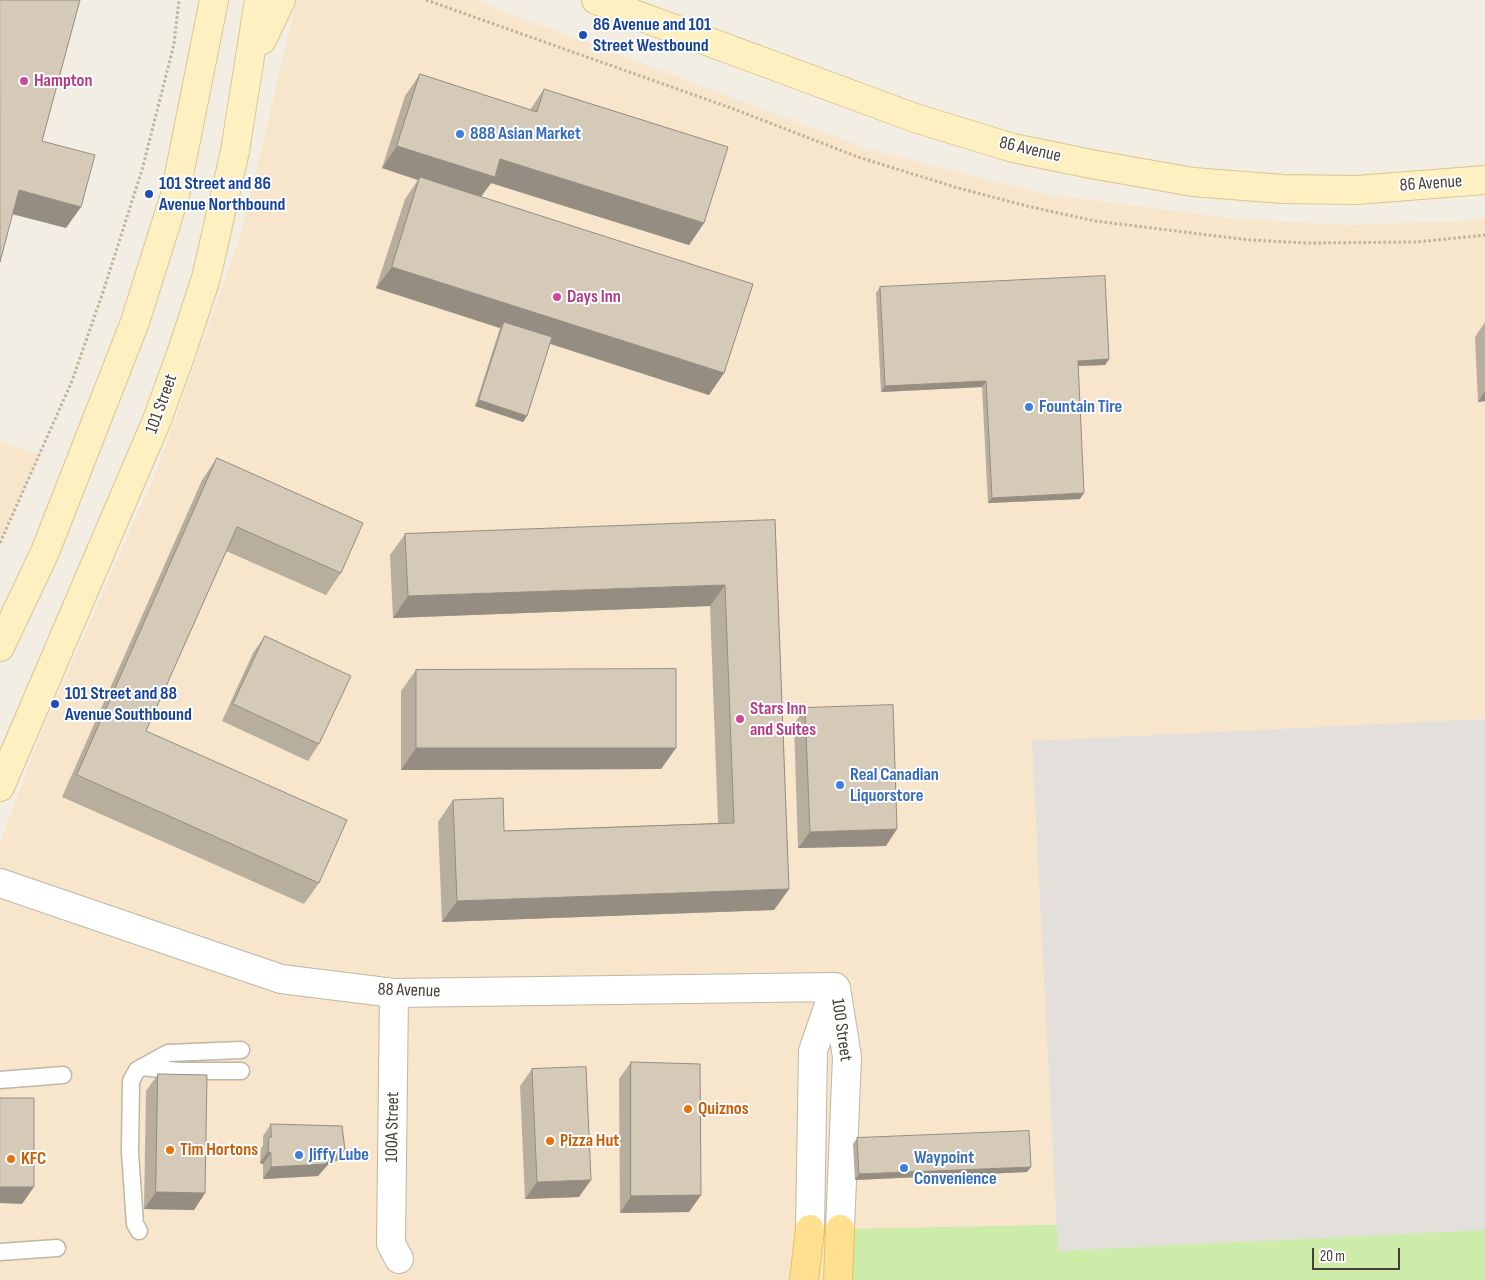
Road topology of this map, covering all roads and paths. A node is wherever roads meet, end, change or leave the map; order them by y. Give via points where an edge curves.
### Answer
1 (179, 0) edge
2 (214, 0) edge
3 (259, 0) edge
4 (281, 0) edge
5 (426, 0) edge
6 (596, 0) edge
7 (248, 77) junction
8 (1485, 180) edge
9 (1485, 235) edge
10 (0, 543) edge
11 (0, 647) edge
12 (0, 787) edge
13 (0, 883) edge
14 (835, 987) junction
15 (394, 993) junction
16 (241, 1050) dead end
17 (142, 1067) junction
18 (241, 1071) dead end
19 (62, 1075) dead end
20 (0, 1080) edge
21 (840, 1228) joint
22 (810, 1229) joint
23 (139, 1231) dead end
24 (57, 1248) dead end
25 (0, 1252) edge
26 (399, 1259) dead end
27 (804, 1280) edge
28 (838, 1280) edge

1 - 10 path via 174,44 144,161 103,292 72,381
2 - 11 street via 175,195 135,322 44,552
3 - 7 street, 101 Street
4 - 7 street
5 - 9 path via 731,108 858,157 958,188 1095,221 1249,240 1308,243 1416,242
6 - 8 street, 86 Avenue via 915,118 1013,148 1082,163 1193,182 1283,188 1357,190
7 - 12 street, 101 Street via 206,278 157,420
13 - 15 street, 88 Avenue via 281,978
14 - 15 street, 88 Avenue
14 - 21 street, 100 Street via 847,1056
14 - 22 street, 100 Street via 814,1051
15 - 26 street, 100A Street via 391,1244
16 - 17 lane via 168,1053
17 - 18 lane via 178,1071
17 - 23 lane via 131,1081 130,1152 135,1224
19 - 20 lane
21 - 28 main road
22 - 27 main road
24 - 25 lane

